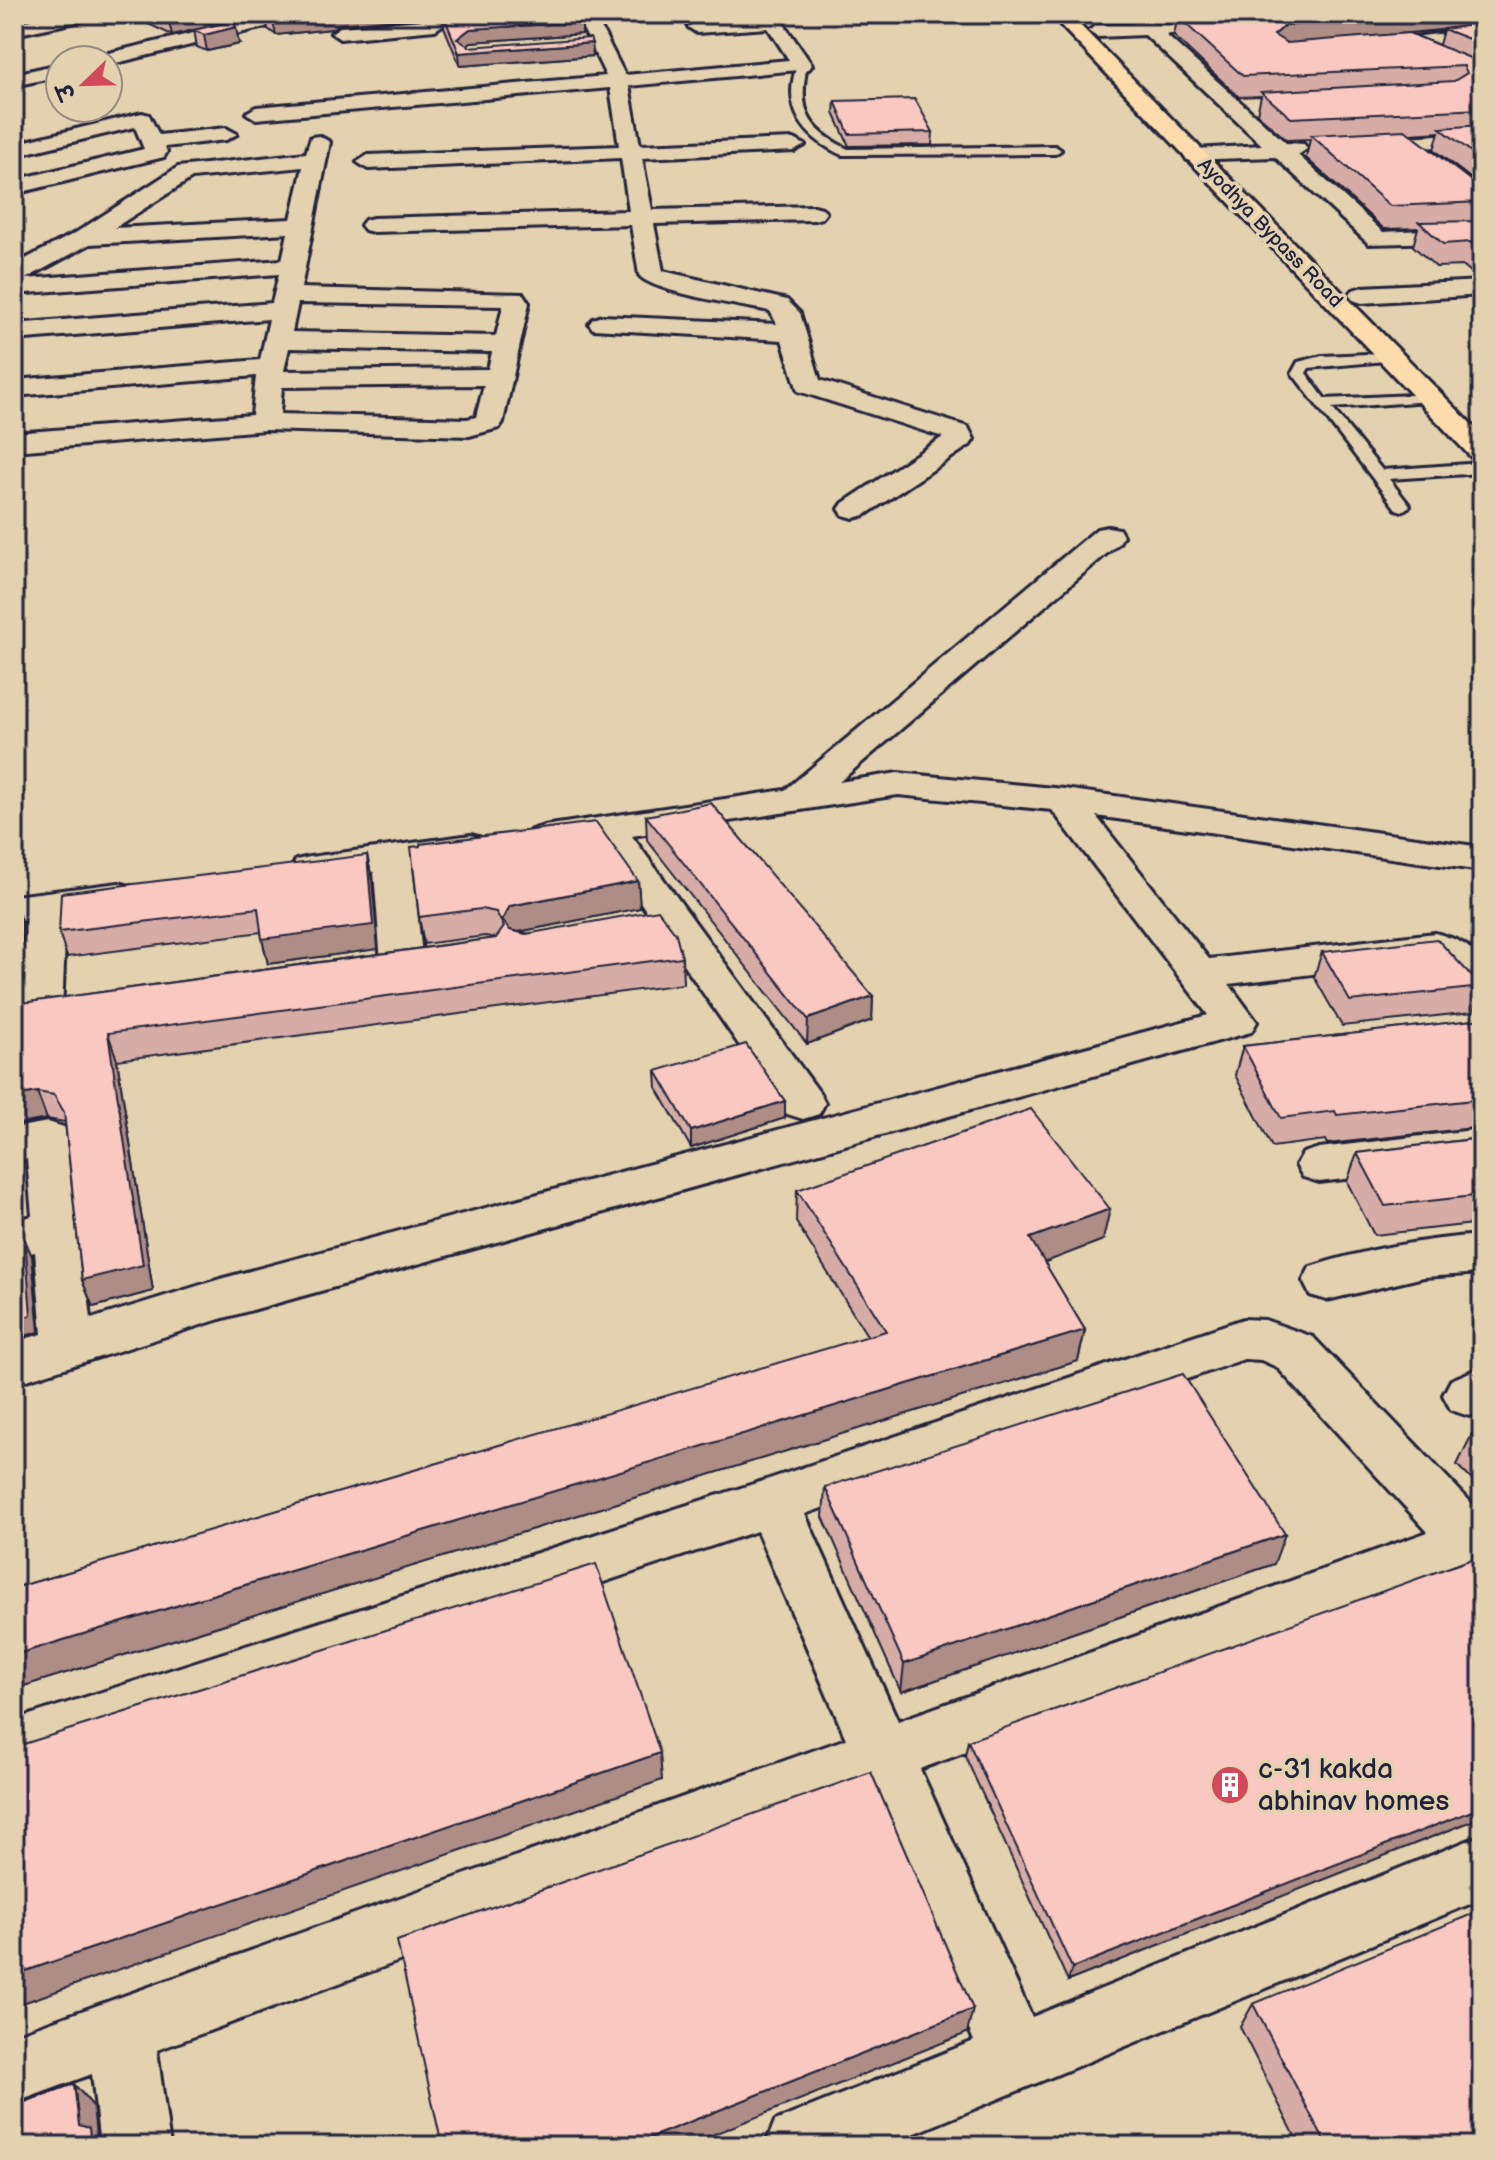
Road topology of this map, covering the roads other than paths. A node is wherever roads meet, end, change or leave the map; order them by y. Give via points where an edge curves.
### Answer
1 (248, 14) edge
2 (296, 14) edge
3 (456, 14) edge
4 (1059, 14) edge
5 (1080, 14) edge
6 (429, 15) edge
7 (75, 17) dead end
8 (771, 18) edge
9 (583, 20) edge
10 (1141, 22) edge
11 (1365, 25) dead end
12 (697, 27) dead end
13 (1190, 28) edge
14 (14, 29) edge
15 (1097, 31) junction
16 (228, 32) junction
17 (340, 33) dead end
18 (1482, 35) edge
19 (601, 42) junction
20 (572, 44) edge
21 (1402, 45) junction
22 (790, 46) junction
23 (760, 48) dead end
24 (215, 54) edge
25 (124, 55) edge
26 (1444, 62) edge
27 (802, 65) junction
28 (1381, 67) edge
29 (124, 74) edge
30 (44, 77) edge
31 (619, 83) junction
32 (44, 88) edge
33 (18, 89) edge
34 (1263, 105) edge
35 (1233, 106) junction
36 (256, 113) dead end
37 (222, 127) dead end
38 (1482, 138) edge
39 (1406, 143) junction
40 (153, 144) junction
41 (794, 145) dead end
42 (1343, 147) edge
43 (1312, 149) edge
44 (14, 150) edge
45 (1055, 150) dead end
46 (1281, 150) junction
47 (630, 151) junction
48 (1223, 153) junction
49 (1195, 155) junction
50 (368, 162) dead end
51 (1430, 162) edge
52 (186, 172) junction
53 (64, 175) junction
54 (14, 187) edge
55 (309, 188) junction
56 (279, 192) dead end
57 (14, 204) edge
58 (173, 204) dead end
59 (127, 209) junction
60 (814, 213) dead end
61 (640, 218) junction
62 (302, 225) junction
63 (373, 225) dead end
64 (1482, 234) edge
65 (85, 237) junction
66 (293, 266) junction
67 (215, 272) junction
68 (14, 275) edge
69 (14, 287) edge
70 (1482, 288) edge
71 (1362, 295) junction
72 (285, 302) junction
73 (209, 316) junction
74 (1384, 317) dead end
75 (602, 324) dead end
76 (14, 332) edge
77 (793, 333) junction
78 (278, 340) junction
79 (505, 344) junction
80 (1391, 357) junction
81 (271, 373) junction
82 (175, 375) junction
83 (499, 377) junction
84 (14, 388) edge
85 (1429, 397) junction
86 (1321, 404) junction
87 (265, 422) junction
88 (170, 429) junction
89 (14, 442) edge
90 (1482, 452) edge
91 (1482, 468) edge
92 (1378, 475) junction
93 (1402, 506) dead end
94 (854, 509) dead end
95 (1108, 536) dead end
96 (799, 797) junction
97 (1064, 800) junction
98 (608, 829) junction
99 (392, 857) junction
100 (1482, 859) edge
101 (282, 873) edge
102 (156, 891) edge
103 (30, 908) edge
104 (672, 918) junction
105 (629, 926) edge
106 (444, 957) edge
107 (1199, 974) junction
108 (42, 1012) edge
109 (1477, 1017) edge
110 (803, 1103) dead end
111 (14, 1145) edge
112 (1482, 1146) edge
113 (1319, 1165) dead end
114 (36, 1234) edge
115 (1482, 1254) edge
116 (1327, 1281) dead end
117 (69, 1348) junction
118 (14, 1363) edge
119 (772, 1502) junction
120 (1477, 1546) edge
121 (14, 1749) edge
122 (883, 1754) junction
123 (1482, 1867) edge
124 (121, 2030) junction
125 (1015, 2056) junction
126 (14, 2069) edge
127 (804, 2145) edge
128 (135, 2146) edge

1 - 16 street via 204,21
2 - 16 street
3 - 6 street
4 - 49 main road, Ayodhya Bypass Road
5 - 15 main road, Ayodhya Bypass Road
6 - 17 street via 435,24
7 - 14 street
8 - 12 street
8 - 22 street
9 - 19 street
10 - 13 street
10 - 15 street
10 - 35 street
11 - 21 street
15 - 48 main road, Ayodhya Bypass Road
16 - 25 street
18 - 21 street
19 - 20 street
19 - 31 street
21 - 26 street
21 - 28 street via 1354,52
22 - 23 street
22 - 27 street
24 - 29 street
27 - 31 street
27 - 45 lane via 796,101 823,139 846,153
30 - 33 street
31 - 36 street
31 - 47 street
32 - 33 street
34 - 35 street
35 - 46 street
37 - 40 street
38 - 39 street
39 - 42 street
39 - 51 street
40 - 44 street via 142,119
40 - 52 street
40 - 53 street via 156,152
41 - 47 street
43 - 46 street
46 - 48 street
46 - 64 street via 1377,239
47 - 50 street
47 - 61 street
48 - 49 street
48 - 71 main road, Ayodhya Bypass Road
49 - 80 main road, Ayodhya Bypass Road
52 - 55 street via 317,151
52 - 59 street
53 - 54 street
53 - 57 street
55 - 56 street
55 - 62 street
58 - 59 street
59 - 65 street
60 - 61 street
61 - 63 street
61 - 77 street via 649,271 655,278 778,305 787,313
62 - 65 street
62 - 66 street
65 - 68 street
66 - 67 street
66 - 72 street
67 - 69 street
67 - 73 street
70 - 71 street
71 - 74 main road, Ayodhya Bypass Road
72 - 73 street
72 - 78 street
72 - 79 street via 514,299
73 - 76 street
75 - 77 street
77 - 94 street via 808,385 958,433 960,439
78 - 79 street
78 - 81 street
79 - 83 street
80 - 85 main road, Ayodhya Bypass Road
80 - 86 lane via 1303,365 1299,373
81 - 82 street
81 - 83 street
81 - 87 street
82 - 84 street
82 - 88 street
83 - 87 street via 489,422 469,428
85 - 86 lane
85 - 90 main road, Ayodhya Bypass Road
86 - 92 lane
87 - 88 street
88 - 89 street
91 - 92 lane
92 - 93 lane
95 - 96 street
96 - 97 street via 898,784
96 - 98 street
97 - 100 street
97 - 107 street
98 - 99 street
98 - 104 street
99 - 101 street
99 - 106 street via 387,965
102 - 103 street
103 - 108 street
104 - 105 street
104 - 110 street
107 - 109 street via 1435,946 1455,957
107 - 117 street via 1250,1037 220,1299
111 - 114 street via 48,1139
112 - 113 street
114 - 117 street
115 - 116 street via 1424,1258
117 - 118 street
119 - 120 street via 1243,1339 1265,1340 1295,1352
119 - 121 street
119 - 122 street
120 - 122 street
122 - 124 street
122 - 125 street
123 - 125 street
124 - 126 street
124 - 128 street
125 - 127 street

